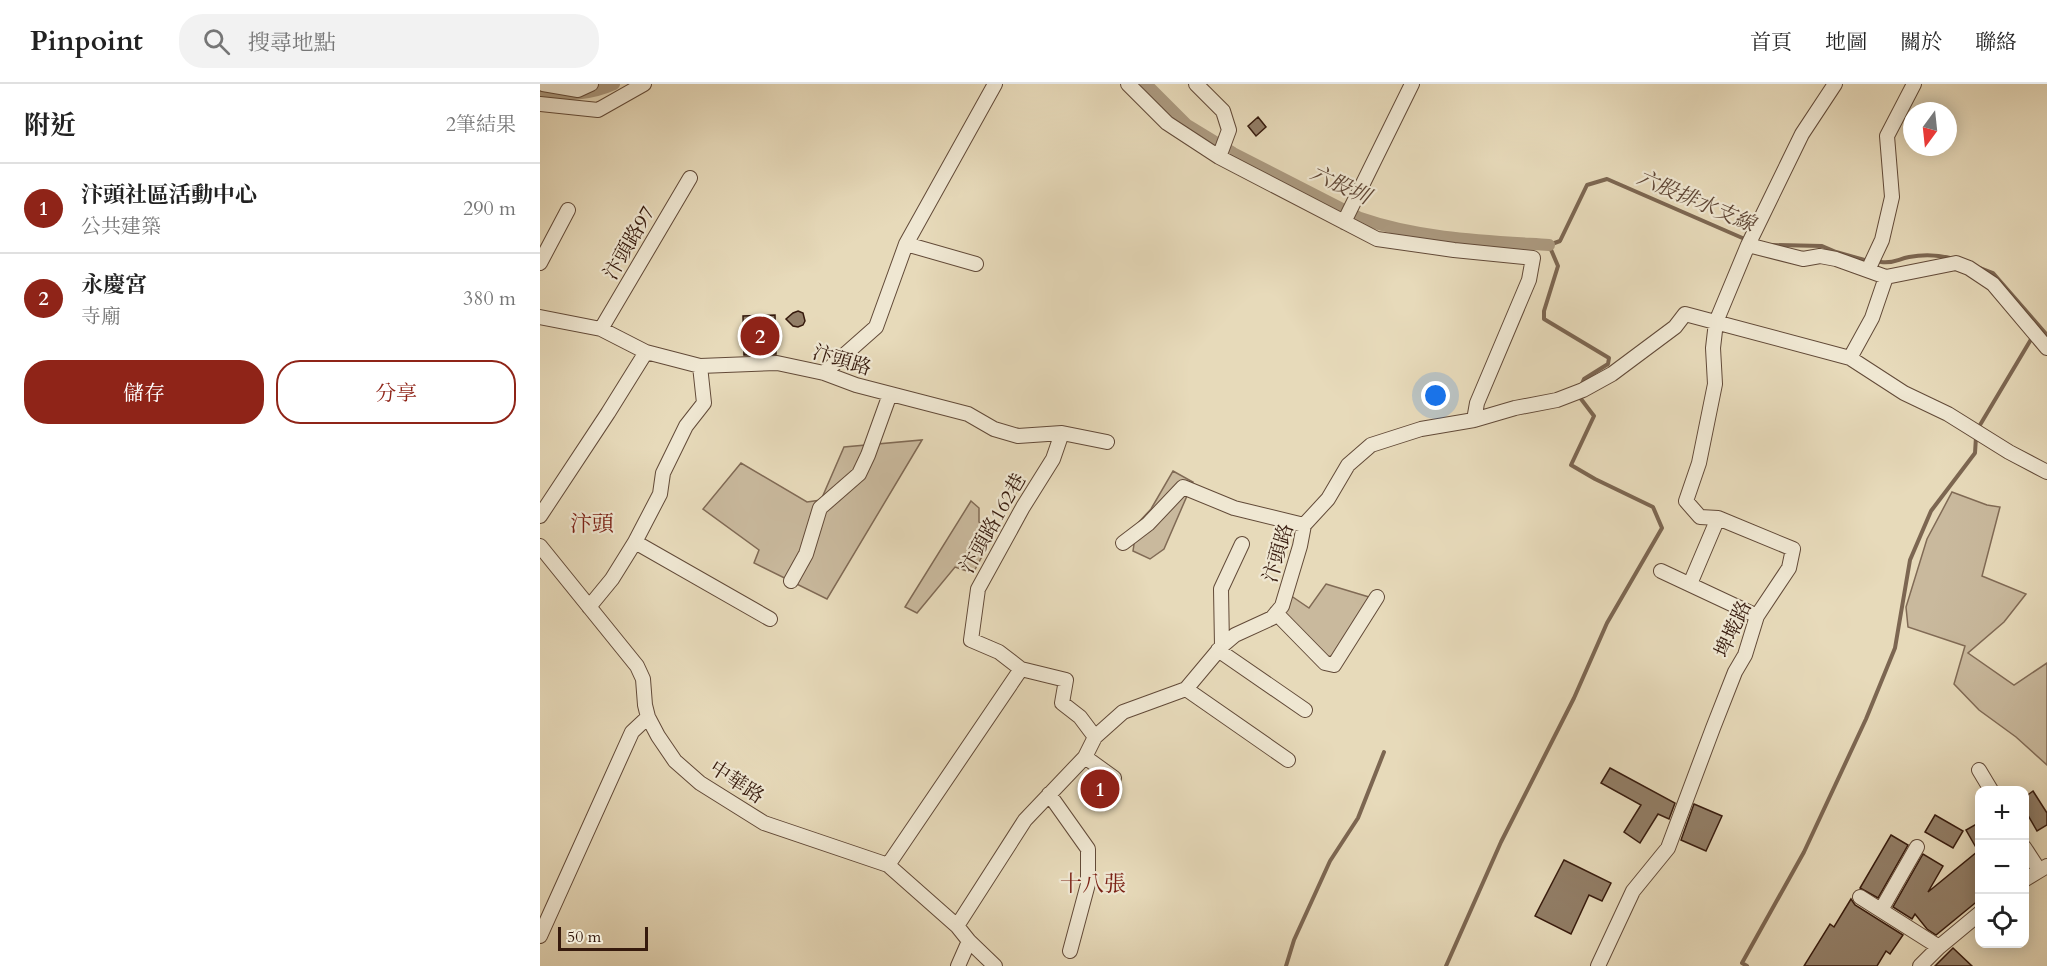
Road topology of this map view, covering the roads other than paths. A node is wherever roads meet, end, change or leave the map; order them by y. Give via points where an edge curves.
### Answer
1 (591, 84) edge
2 (644, 84) edge
3 (995, 84) edge
4 (1128, 84) edge
5 (1196, 84) edge
6 (1412, 84) edge
7 (1835, 84) edge
8 (1914, 84) edge
9 (542, 85) edge
10 (540, 104) edge
11 (1220, 154) junction
12 (690, 177) dead end
13 (568, 210) dead end
14 (1347, 214) junction
15 (906, 244) junction
16 (1748, 245) junction
17 (540, 263) edge
18 (976, 264) dead end
19 (1868, 270) junction
20 (1886, 277) junction
21 (540, 317) edge
22 (1716, 322) junction
23 (601, 329) junction
24 (2047, 348) edge
25 (645, 352) junction
26 (1850, 358) junction
27 (700, 366) junction
28 (824, 373) junction
29 (890, 394) junction
30 (1474, 420) junction
31 (1062, 433) junction
32 (1107, 442) dead end
33 (2047, 472) edge
34 (540, 516) edge
35 (1718, 518) junction
36 (1304, 525) junction
37 (635, 542) junction
38 (1123, 543) dead end
39 (1242, 544) dead end
40 (540, 546) edge
41 (1661, 571) dead end
42 (792, 581) dead end
43 (1690, 584) junction
44 (1377, 597) dead end
45 (589, 607) junction
46 (1276, 613) junction
47 (1757, 616) junction
48 (770, 619) dead end
49 (1220, 648) junction
50 (1021, 669) junction
51 (1186, 689) junction
52 (1305, 710) dead end
53 (648, 717) junction
54 (1095, 737) junction
55 (1085, 757) junction
56 (1288, 760) dead end
57 (1979, 770) dead end
58 (1114, 778) dead end
59 (1989, 786) edge
60 (1049, 794) junction
61 (1917, 847) dead end
62 (2029, 852) edge
63 (888, 865) junction
64 (2043, 868) edge
65 (2029, 877) edge
66 (1860, 897) dead end
67 (1881, 910) junction
68 (1975, 917) edge
69 (957, 926) junction
70 (540, 936) edge
71 (969, 941) junction
72 (1939, 947) junction
73 (1070, 951) dead end
74 (958, 966) edge
75 (995, 966) edge
76 (1598, 966) edge
77 (1920, 966) edge

1 - 9 street via 578,90
2 - 10 street via 598,110
3 - 15 street
4 - 11 street via 1167,123
5 - 11 street via 1223,111 1229,130
6 - 14 street
7 - 16 street, 埤墘路 via 1802,134
8 - 19 street via 1887,136 1893,197 1882,240
11 - 14 street
12 - 23 street, 汴頭路97
13 - 17 street
14 - 30 street via 1377,239 1533,258 1529,280 1476,403
15 - 18 street
15 - 28 street via 876,327
16 - 19 street via 1803,259 1836,259
16 - 22 street, 埤墘路
19 - 20 street
20 - 24 street via 1956,263 1969,268 1994,284
20 - 26 street via 1872,318
21 - 23 street, 汴頭路
22 - 26 street
22 - 30 street, 汴頭路 via 1685,314 1675,327 1612,374 1578,392
22 - 35 street, 埤墘路 via 1715,384 1699,463 1686,501 1700,517
23 - 25 street, 汴頭路
25 - 27 street, 汴頭路
25 - 34 street
26 - 33 street via 1904,393
27 - 28 street, 汴頭路 via 777,363
27 - 37 street via 704,403 686,426 663,473 660,494
28 - 29 street, 汴頭路
29 - 31 street, 汴頭路 via 968,414 994,429 1018,436
29 - 42 street via 859,474 820,508 806,554
30 - 36 street, 汴頭路 via 1421,429 1371,445 1348,465 1328,499
31 - 32 street, 汴頭路
31 - 50 street, 汴頭路162巷 via 1053,459 978,590 971,640 999,651
35 - 43 street
35 - 47 street, 埤墘路 via 1792,549 1789,568
36 - 38 street via 1234,508 1183,488
36 - 46 street, 汴頭路 via 1282,606
37 - 45 street
37 - 48 street
39 - 49 street via 1221,589
40 - 45 street, 中華路
41 - 43 street
43 - 47 street
44 - 46 street via 1334,665 1325,663
45 - 53 street, 中華路 via 637,666 643,679
46 - 49 street, 汴頭路 via 1235,635
47 - 76 street, 埤墘路 via 1668,848 1633,891
49 - 51 street, 汴頭路
49 - 52 street
50 - 54 street, 汴頭路162巷 via 1066,680 1062,703 1080,717
50 - 63 street
51 - 54 street via 1123,712
51 - 56 street
53 - 63 street, 中華路 via 675,761 700,783 746,812 764,823
53 - 70 street via 632,732
54 - 55 street
55 - 58 street
55 - 60 street
57 - 59 street
60 - 69 street via 1025,820
60 - 73 street via 1088,849 1088,884
61 - 67 street
62 - 64 street
63 - 69 street, 中華路
64 - 65 street
66 - 67 street
67 - 72 street
68 - 72 street
69 - 71 street, 中華路
71 - 74 street
71 - 75 street, 中華路
72 - 77 street

